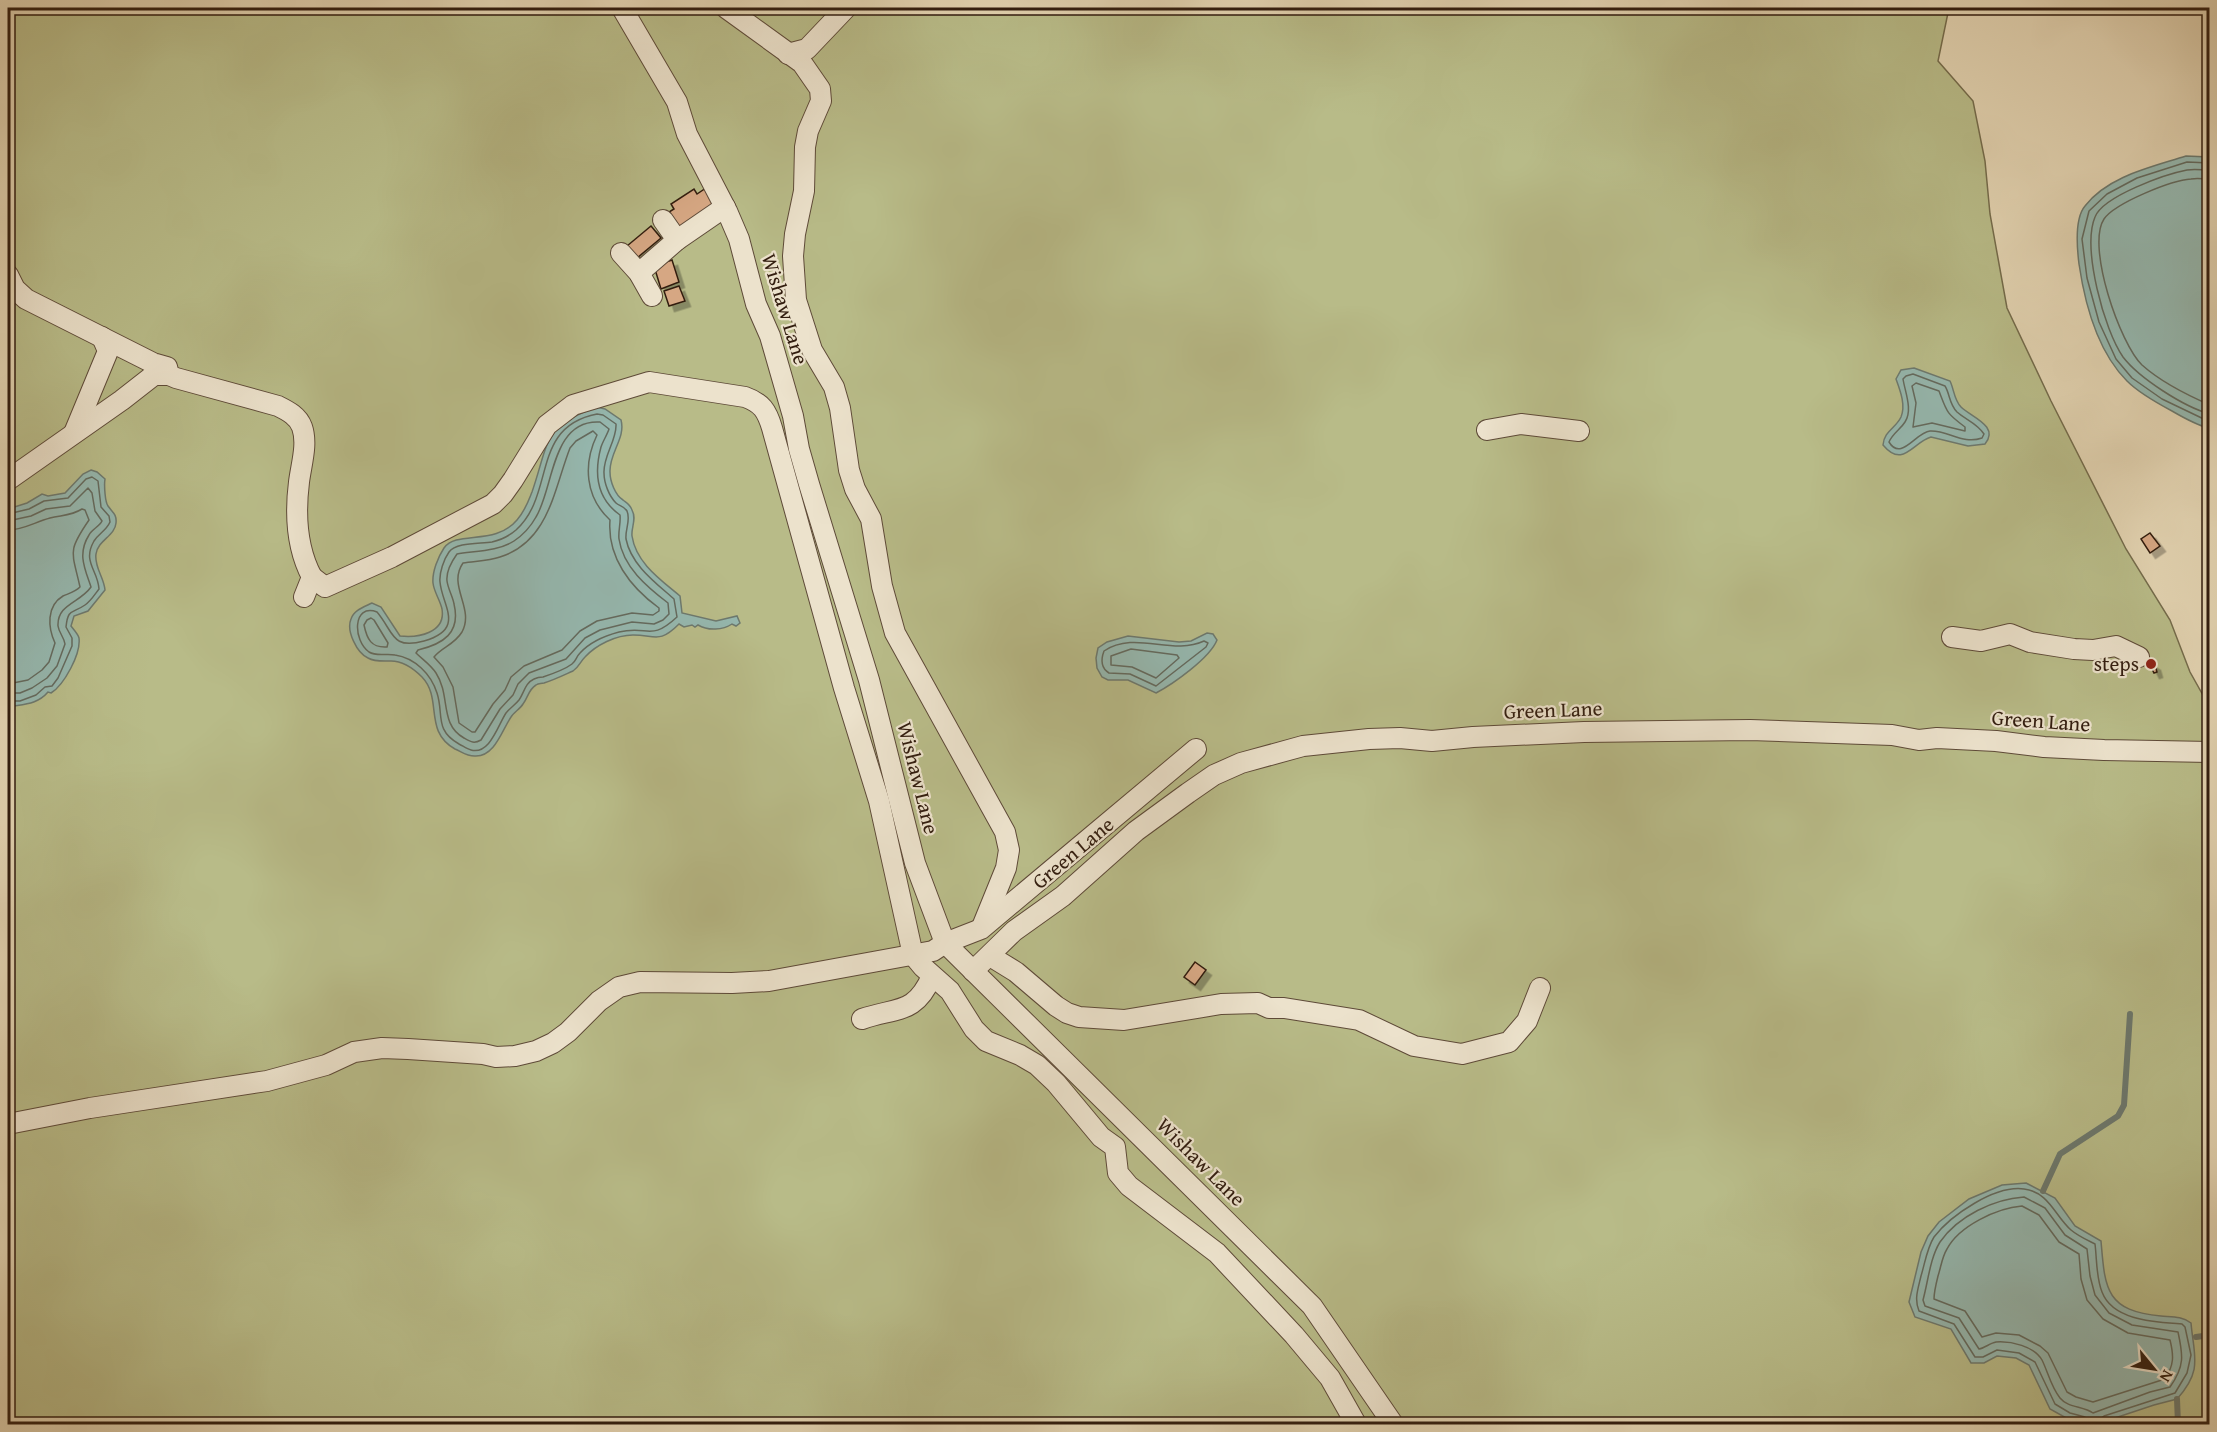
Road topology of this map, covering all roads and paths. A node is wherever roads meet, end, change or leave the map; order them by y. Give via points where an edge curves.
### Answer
1 (622, 8) edge
2 (726, 8) edge
3 (846, 8) edge
4 (788, 54) junction
5 (725, 207) junction
6 (663, 220) dead end
7 (677, 240) junction
8 (621, 253) dead end
9 (639, 273) junction
10 (8, 275) edge
11 (652, 296) dead end
12 (109, 344) junction
13 (159, 371) junction
14 (89, 411) junction
15 (1487, 430) dead end
16 (1579, 431) dead end
17 (8, 480) edge
18 (1952, 637) dead end
19 (2139, 657) dead end
20 (1196, 749) dead end
21 (2210, 752) edge
22 (981, 929) junction
23 (945, 943) junction
24 (913, 955) junction
25 (990, 956) junction
26 (973, 971) junction
27 (932, 976) junction
28 (1540, 988) dead end
29 (862, 1019) dead end
30 (8, 1124) edge
31 (1356, 1425) edge
32 (1393, 1425) edge

1 - 5 street, Wishaw Lane via 672,93 687,134
2 - 4 street
3 - 4 street via 807,49
4 - 22 street via 813,77 821,100 805,147 804,191 793,256 795,300 812,350 834,387 849,470 871,519 884,598 895,633 1005,832 1009,850 1006,868
5 - 7 street
5 - 23 street, Wishaw Lane via 770,336 809,484 869,680 912,852
6 - 7 street
7 - 9 street
8 - 9 street
9 - 11 street
10 - 12 street via 15,290 26,299
12 - 13 street
12 - 14 street
13 - 14 street via 122,400
13 - 24 street via 278,406 299,421 304,448 298,484 298,521 303,554 319,582 392,557 493,504 547,425 573,405 649,382 758,402 767,412 772,428 879,801
14 - 17 street via 74,433
15 - 16 street via 1521,424
18 - 19 street via 1981,641 2010,634 2030,642 2074,649 2116,646
20 - 22 street
21 - 25 street, Green Lane via 2104,750 1996,741 1919,740 1892,735 1750,730 1584,732 1432,741 1369,739 1303,746 1241,763 1188,792 1136,831 1063,896 1014,931
22 - 23 street
23 - 24 street via 933,951
23 - 26 street, Wishaw Lane
24 - 27 street
24 - 30 street via 770,981 640,982 619,987 553,1043 515,1056 382,1048 354,1052 326,1065 267,1081
25 - 26 street, Green Lane
25 - 28 street via 1056,1006 1079,1017 1124,1020 1221,1004 1258,1004 1359,1020 1414,1046 1462,1054 1509,1042 1527,1021
26 - 32 street, Wishaw Lane via 1311,1306
27 - 29 street via 918,1000
27 - 31 street via 950,991 986,1041 1020,1055 1056,1083 1101,1137 1115,1147 1118,1173 1129,1186 1217,1253 1330,1378

